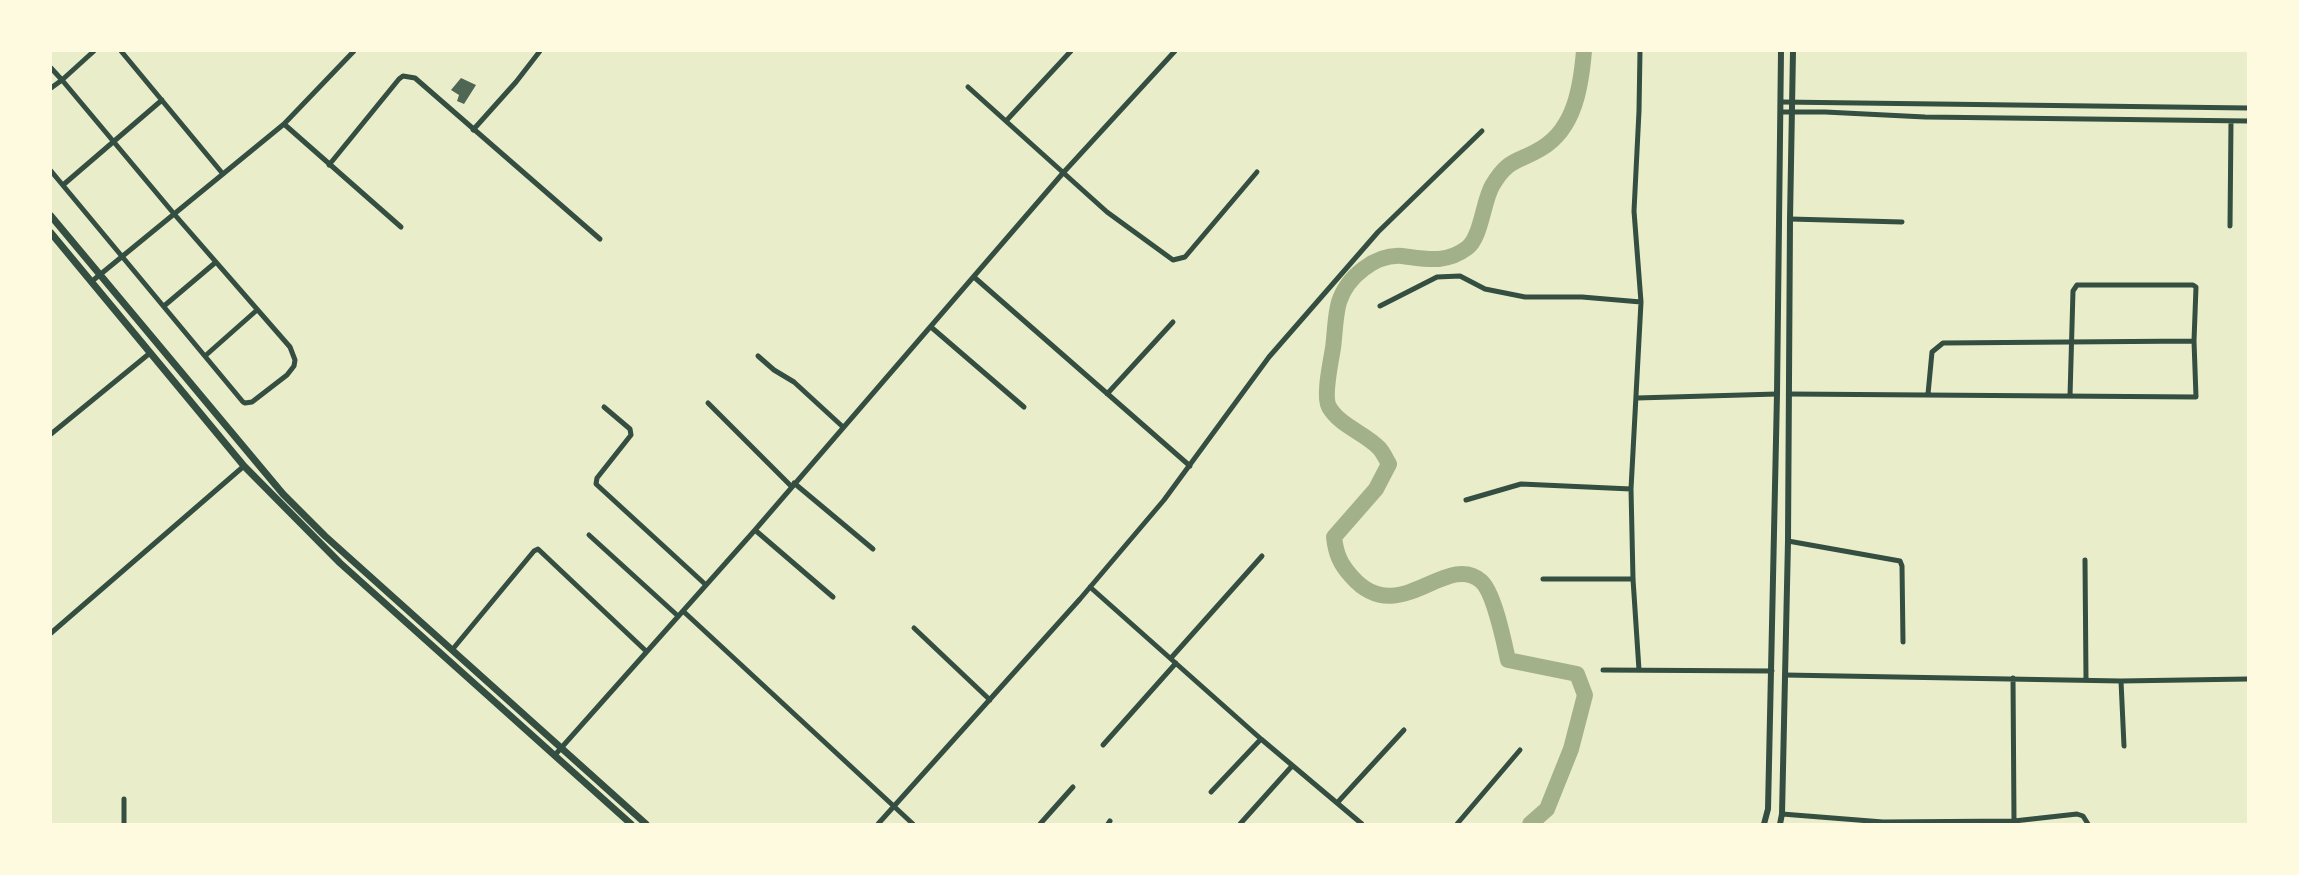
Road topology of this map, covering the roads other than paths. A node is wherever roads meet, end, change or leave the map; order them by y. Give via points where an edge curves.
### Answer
1 (94, 51) edge
2 (121, 51) edge
3 (354, 51) edge
4 (540, 51) edge
5 (1071, 51) edge
6 (1175, 51) edge
7 (1640, 51) edge
8 (1782, 51) edge
9 (1793, 51) edge
10 (51, 68) edge
11 (62, 80) junction
12 (968, 87) dead end
13 (51, 88) edge
14 (162, 100) junction
15 (1781, 102) junction
16 (1791, 102) junction
17 (2248, 108) edge
18 (1781, 112) junction
19 (1791, 112) junction
20 (1006, 121) junction
21 (2231, 121) junction
22 (2248, 121) edge
23 (284, 124) junction
24 (473, 130) junction
25 (1482, 131) dead end
26 (114, 140) junction
27 (329, 165) junction
28 (51, 171) edge
29 (1257, 172) dead end
30 (1063, 173) junction
31 (223, 174) junction
32 (63, 185) junction
33 (175, 215) junction
34 (51, 216) edge
35 (1790, 219) junction
36 (1902, 222) dead end
37 (2230, 226) dead end
38 (401, 227) dead end
39 (52, 234) edge
40 (600, 239) dead end
41 (122, 257) junction
42 (216, 262) junction
43 (100, 275) junction
44 (974, 277) junction
45 (92, 282) junction
46 (1641, 302) junction
47 (164, 306) junction
48 (1380, 306) dead end
49 (257, 310) junction
50 (1173, 322) dead end
51 (931, 327) junction
52 (2071, 341) junction
53 (2194, 341) junction
54 (150, 353) junction
55 (205, 356) junction
56 (758, 356) dead end
57 (1107, 394) junction
58 (1777, 394) junction
59 (1789, 394) junction
60 (1928, 394) junction
61 (2070, 396) junction
62 (1637, 398) junction
63 (708, 403) dead end
64 (604, 407) dead end
65 (1024, 407) dead end
66 (843, 427) junction
67 (51, 434) edge
68 (244, 466) junction
69 (1190, 466) junction
70 (793, 485) junction
71 (1631, 489) junction
72 (1466, 500) dead end
73 (755, 530) junction
74 (590, 535) dead end
75 (1788, 541) junction
76 (872, 549) dead end
77 (1262, 556) dead end
78 (2085, 560) dead end
79 (1633, 579) junction
80 (1543, 580) dead end
81 (706, 585) junction
82 (1090, 587) junction
83 (832, 597) dead end
84 (683, 611) junction
85 (678, 616) junction
86 (914, 628) dead end
87 (51, 633) edge
88 (1903, 642) dead end
89 (452, 650) junction
90 (646, 651) junction
91 (1171, 658) junction
92 (1176, 663) junction
93 (1603, 670) dead end
94 (1640, 670) junction
95 (1772, 671) junction
96 (1785, 675) junction
97 (2013, 678) junction
98 (2086, 679) junction
99 (2248, 679) edge
100 (2121, 681) junction
101 (990, 700) junction
102 (1404, 730) dead end
103 (1261, 739) junction
104 (1103, 745) dead end
105 (2124, 746) dead end
106 (561, 747) junction
107 (1520, 750) dead end
108 (554, 756) junction
109 (1292, 766) junction
110 (1074, 787) dead end
111 (1211, 792) dead end
112 (124, 799) dead end
113 (1337, 803) junction
114 (894, 806) junction
115 (1782, 814) junction
116 (2014, 821) junction
117 (124, 824) edge
118 (631, 824) edge
119 (646, 824) edge
120 (878, 824) edge
121 (913, 824) edge
122 (1040, 824) edge
123 (1240, 824) edge
124 (1362, 824) edge
125 (1457, 824) edge
126 (1764, 824) edge
127 (1780, 824) edge
128 (2088, 824) edge

1 - 11 street
2 - 14 street
3 - 23 street
4 - 24 street
5 - 20 street
6 - 30 street
7 - 46 street via 1634,210
8 - 15 street
9 - 16 street
10 - 11 street
11 - 13 street
11 - 26 street
12 - 20 street
14 - 26 street
14 - 31 street
15 - 16 street
15 - 18 street
16 - 17 street
16 - 19 street
18 - 19 street
18 - 58 street
19 - 21 street
19 - 35 street
20 - 30 street
21 - 22 street
21 - 37 street
23 - 27 street
23 - 31 street
24 - 27 street via 415,78 403,76
24 - 40 street
25 - 69 street via 1378,232 1269,357
26 - 32 street
26 - 33 street
27 - 38 street
28 - 32 street
29 - 30 street via 1185,257 1176,260 1107,212
30 - 44 street
31 - 33 street
32 - 41 street
33 - 41 street
33 - 42 street
34 - 43 main road
35 - 36 street
35 - 59 street
39 - 45 main road
41 - 43 street
41 - 47 street
42 - 47 street
42 - 49 street
43 - 45 street
43 - 89 main road via 283,494
44 - 51 street
44 - 57 street
45 - 54 main road
46 - 48 street via 1525,296 1485,289 1460,276 1447,275
46 - 62 street
47 - 55 street
49 - 55 street
49 - 55 street via 294,353 294,366 287,376 246,403
50 - 57 street
51 - 65 street
51 - 66 street
52 - 53 street
52 - 53 street via 2073,291 2080,284 2194,286
52 - 60 street via 1943,343 1932,352
52 - 61 street
53 - 61 street via 2196,397
54 - 67 street
54 - 68 main road
56 - 66 street via 794,382
57 - 69 street
58 - 62 street
58 - 95 street
59 - 60 street
59 - 75 street
60 - 61 street
62 - 71 street
63 - 70 street
64 - 81 street via 630,429 631,435 597,478 596,484
66 - 70 street
68 - 87 street
68 - 108 main road via 340,562
69 - 82 street
70 - 73 street
70 - 76 street
71 - 72 street via 1522,484
71 - 79 street
73 - 81 street
73 - 83 street
74 - 85 street
75 - 88 street via 1900,561
75 - 96 street
77 - 91 street
78 - 98 street
79 - 80 street
79 - 94 street
81 - 84 street
82 - 91 street
82 - 101 street
84 - 85 street
84 - 114 street
85 - 90 street
86 - 101 street
89 - 90 street via 538,550
89 - 106 main road
90 - 106 street
91 - 92 street
92 - 103 street
92 - 104 street
93 - 94 street
94 - 95 street
95 - 126 street via 1768,809
96 - 97 street
96 - 115 street
97 - 98 street
97 - 116 street
98 - 100 street
99 - 100 street
100 - 105 street
101 - 114 street
102 - 113 street
103 - 109 street
103 - 111 street
106 - 108 street
106 - 119 main road
107 - 125 street
108 - 118 main road
109 - 113 street
109 - 123 street
110 - 122 street
112 - 117 street
113 - 124 street
114 - 120 street
114 - 121 street
115 - 116 street via 1877,822
115 - 127 street
116 - 128 street via 2077,814 2083,816

